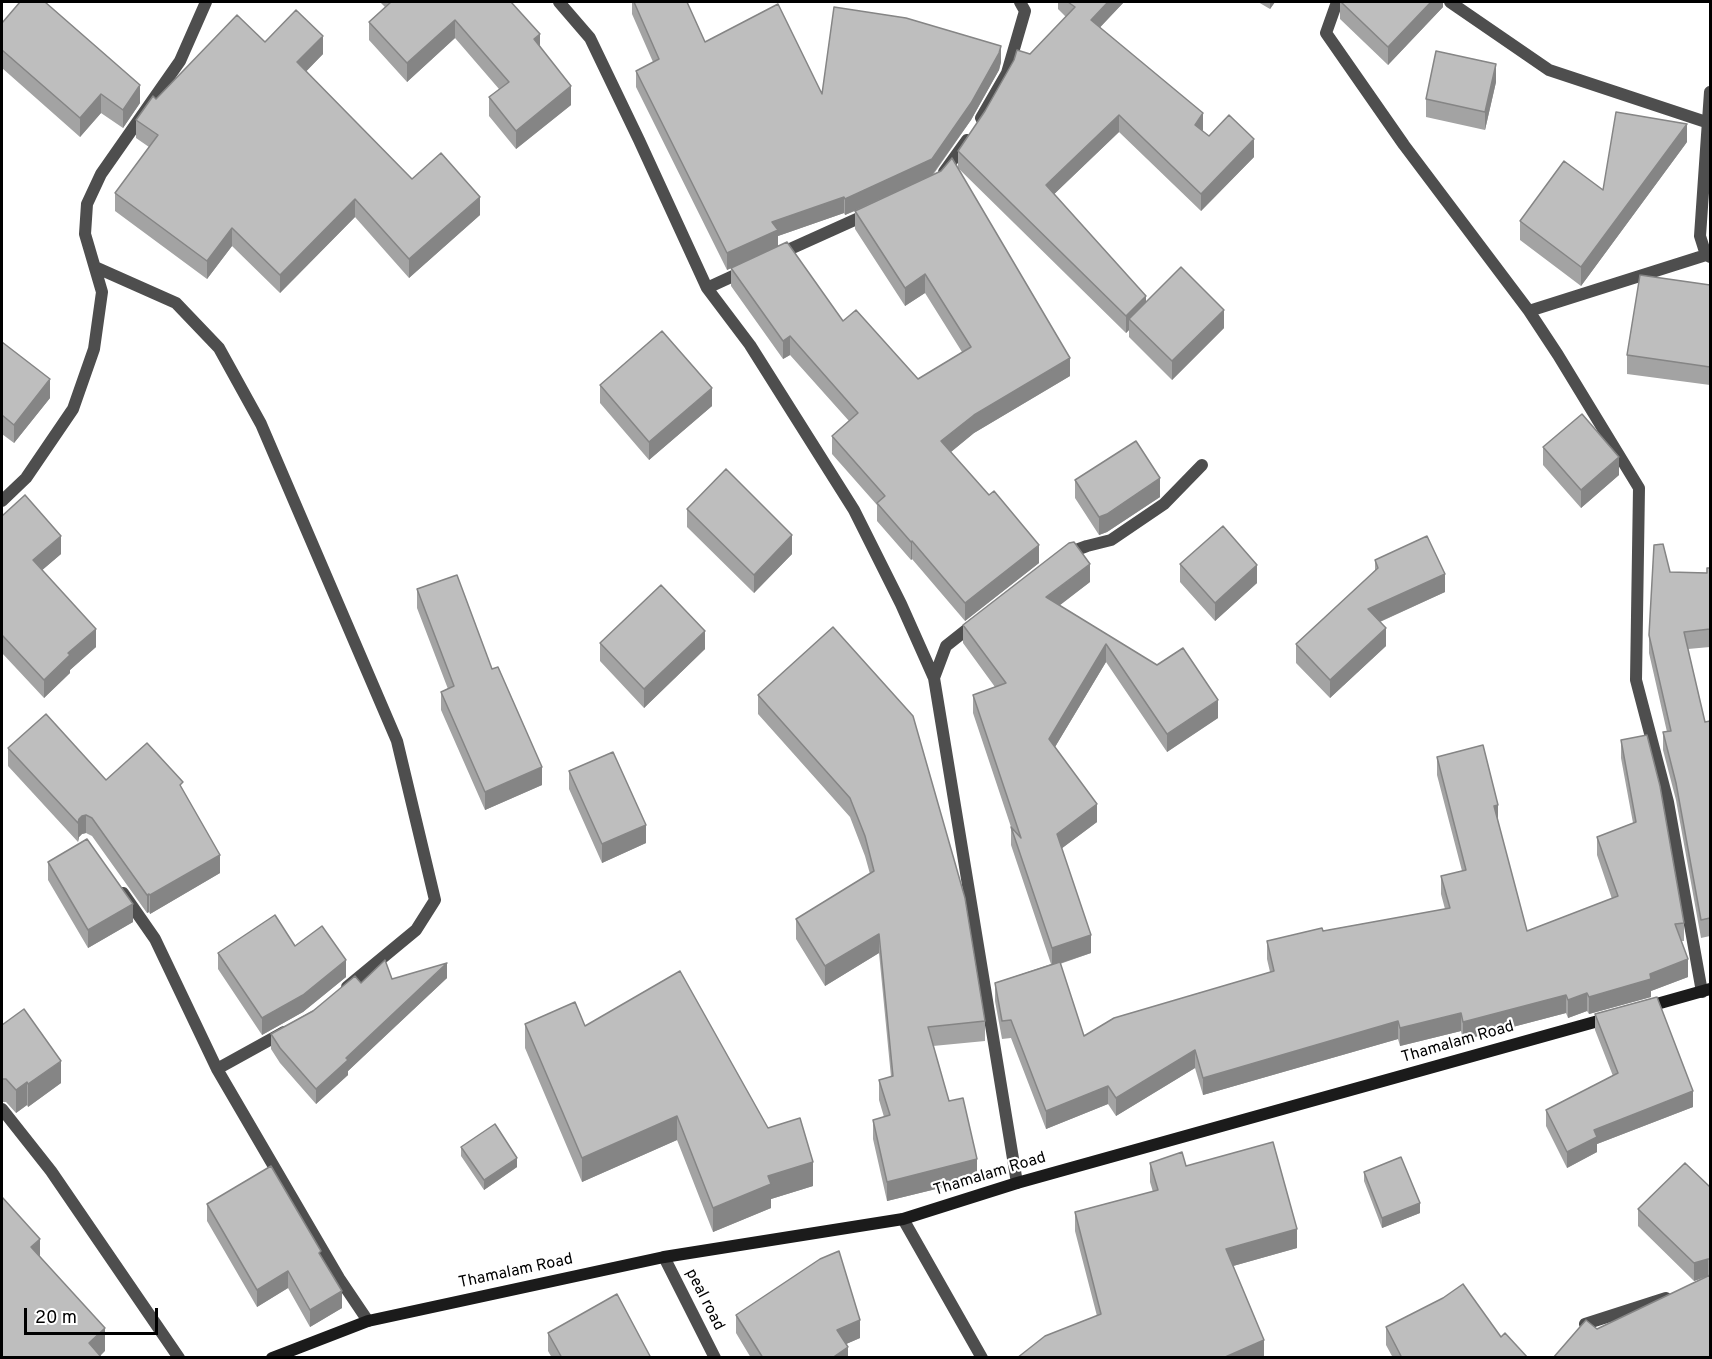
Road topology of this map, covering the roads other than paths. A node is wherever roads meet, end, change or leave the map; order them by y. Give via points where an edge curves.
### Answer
1 (206, 2) edge
2 (559, 2) edge
3 (1020, 2) edge
4 (1337, 2) edge
5 (1450, 2) edge
6 (1710, 92) edge
7 (1709, 123) junction
8 (938, 182) edge
9 (886, 206) edge
10 (1708, 256) edge
11 (95, 267) junction
12 (707, 288) junction
13 (1529, 311) junction
14 (1202, 465) dead end
15 (2, 501) edge
16 (1056, 561) edge
17 (986, 615) edge
18 (934, 678) junction
19 (114, 880) edge
20 (1706, 990) edge
21 (335, 997) edge
22 (298, 1024) edge
23 (217, 1069) junction
24 (2, 1109) edge
25 (1017, 1183) junction
26 (903, 1219) junction
27 (664, 1257) junction
28 (1679, 1294) edge
29 (368, 1321) junction
30 (1585, 1324) edge
31 (179, 1358) edge
32 (272, 1358) edge
33 (715, 1358) edge
34 (982, 1358) edge

1 - 11 street via 180,62 101,174 87,204 85,234
2 - 12 street via 590,38
3 - 8 street via 1025,11 1007,72 978,124
4 - 13 street via 1326,33 1404,146
5 - 7 street via 1549,70
6 - 7 street
7 - 10 street via 1700,236
9 - 12 street
10 - 13 street
11 - 15 street via 102,292 94,349 73,409 26,477
11 - 21 street via 176,303 219,348 261,424 397,741 435,900 416,930
12 - 18 street via 750,345 854,510
13 - 20 street via 1639,488 1636,680 1668,802
14 - 16 street via 1164,504 1110,540 1065,554
17 - 18 street via 946,646
18 - 25 street
19 - 23 street via 155,939
20 - 25 street, Thamalam Road
22 - 23 street
23 - 29 street
24 - 31 street via 51,1171
25 - 26 street, Thamalam Road
26 - 27 street, Thamalam Road
26 - 34 street
27 - 29 street, Thamalam Road
27 - 33 street, peal road
28 - 30 street
29 - 32 street, Thamalam Road

